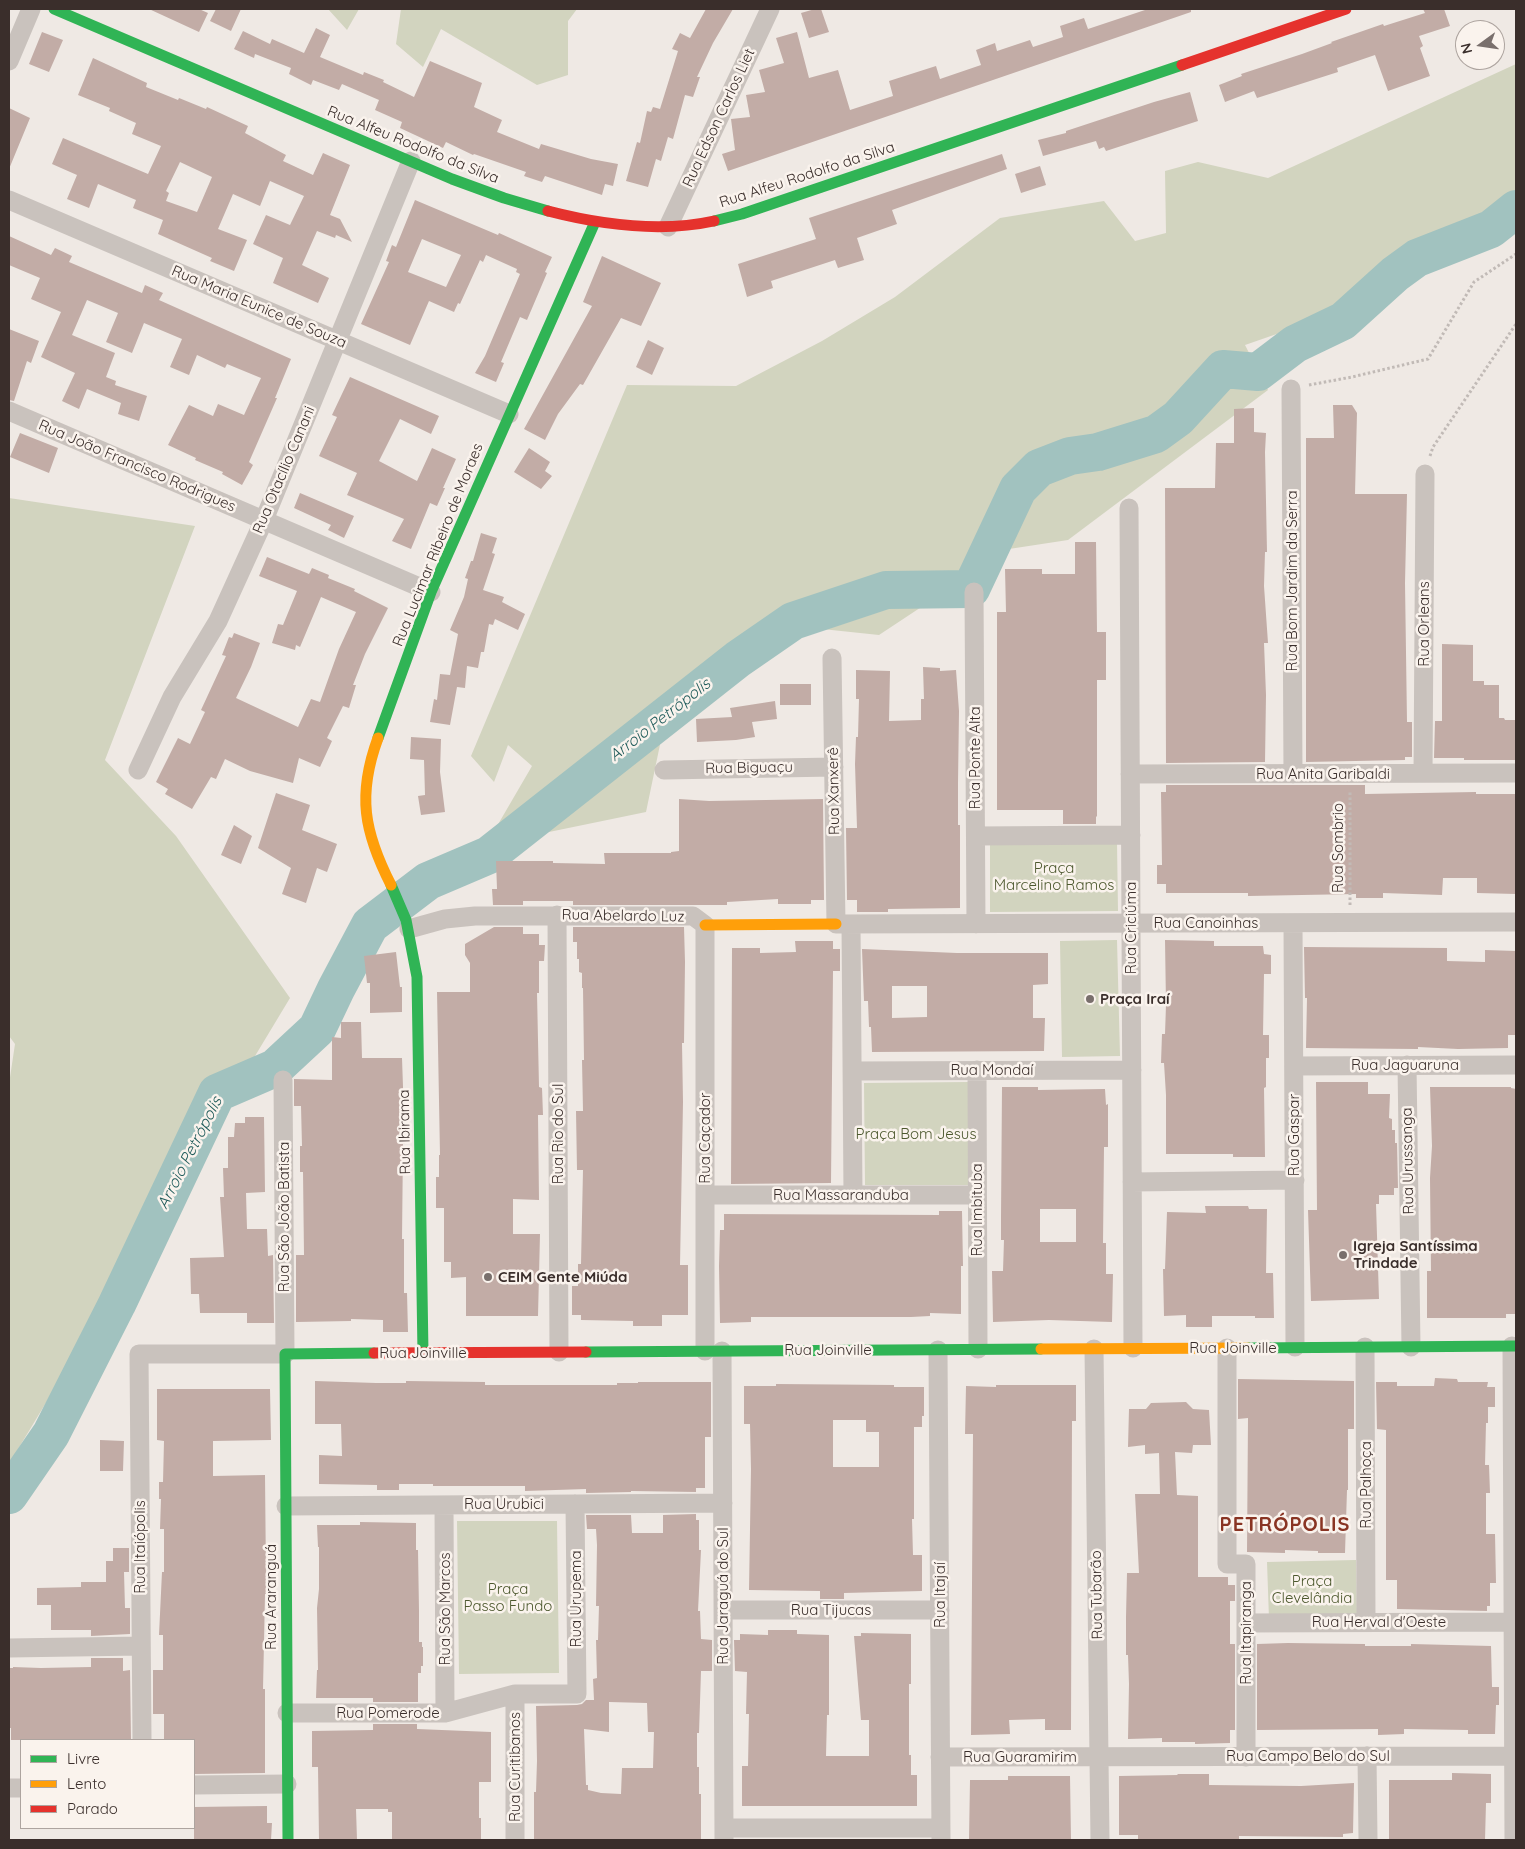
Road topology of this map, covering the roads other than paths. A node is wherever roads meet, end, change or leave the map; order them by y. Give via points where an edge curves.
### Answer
1 (30, 9) edge
2 (54, 9) edge
3 (770, 9) edge
4 (1346, 9) edge
5 (9, 61) edge
6 (411, 161) junction
7 (9, 200) edge
8 (594, 222) junction
9 (668, 227) junction
10 (338, 341) junction
11 (1291, 389) road end
12 (9, 411) edge
13 (509, 414) junction
14 (1425, 474) road end
15 (1129, 508) dead end
16 (264, 520) junction
17 (431, 592) junction
18 (974, 592) dead end
19 (832, 658) dead end
20 (834, 767) junction
21 (138, 770) dead end
22 (664, 770) dead end
23 (1516, 773) edge
24 (1130, 774) junction
25 (1293, 774) junction
26 (1423, 774) junction
27 (1131, 835) junction
28 (976, 836) junction
29 (557, 915) junction
30 (406, 921) junction
31 (1516, 922) edge
32 (1131, 923) junction
33 (1293, 923) junction
34 (844, 924) junction
35 (976, 924) junction
36 (705, 925) junction
37 (1407, 1065) junction
38 (1516, 1065) edge
39 (1294, 1066) junction
40 (977, 1070) junction
41 (1132, 1070) junction
42 (852, 1071) junction
43 (283, 1080) dead end
44 (1294, 1180) junction
45 (1132, 1182) junction
46 (705, 1195) junction
47 (853, 1195) junction
48 (977, 1196) junction
49 (1514, 1346) edge
50 (1365, 1347) junction
51 (1411, 1347) junction
52 (1133, 1348) junction
53 (1227, 1348) junction
54 (1295, 1348) junction
55 (978, 1349) junction
56 (1094, 1349) junction
57 (938, 1350) junction
58 (714, 1351) junction
59 (559, 1352) junction
60 (423, 1353) junction
61 (139, 1354) joint
62 (285, 1354) junction
63 (723, 1503) junction
64 (575, 1504) junction
65 (444, 1505) junction
66 (286, 1506) junction
67 (723, 1610) junction
68 (940, 1610) junction
69 (1246, 1622) junction
70 (1366, 1622) junction
71 (1513, 1622) junction
72 (141, 1646) junction
73 (9, 1648) edge
74 (515, 1694) junction
75 (577, 1694) joint
76 (287, 1713) junction
77 (445, 1713) junction
78 (142, 1739) edge
79 (1246, 1756) junction
80 (1367, 1756) junction
81 (1515, 1756) edge
82 (940, 1757) junction
83 (1099, 1757) junction
84 (287, 1784) junction
85 (195, 1785) edge
86 (724, 1834) edge
87 (785, 1834) edge
88 (940, 1834) edge
89 (288, 1840) edge
90 (515, 1840) edge
91 (1100, 1840) edge
92 (1368, 1840) edge
93 (1514, 1840) edge

1 - 5 street
2 - 6 street, Rua Alfeu Rodolfo da Silva
3 - 9 street, Rua Edson Carlos Liet
4 - 9 street, Rua Alfeu Rodolfo da Silva via 742,214
6 - 8 street, Rua Alfeu Rodolfo da Silva via 499,196
6 - 10 street, Rua Otacílio Canani
7 - 10 street, Rua Maria Eunice de Souza
8 - 9 street, Rua Alfeu Rodolfo da Silva
8 - 13 street, Rua Lucimar Ribeiro de Moraes
10 - 13 street, Rua Maria Eunice de Souza
10 - 16 street, Rua Otacílio Canani
11 - 25 street, Rua Bom Jardim da Serra
12 - 16 street, Rua João Francisco Rodrigues
13 - 17 street, Rua Lucimar Ribeiro de Moraes
14 - 26 street, Rua Orleans
15 - 24 street, Rua Criciúma
16 - 17 street, Rua João Francisco Rodrigues
16 - 21 street, Rua Otacílio Canani via 218,621 172,697
17 - 30 street, Rua Lucimar Ribeiro de Moraes via 369,762 365,784 369,833
18 - 28 street, Rua Ponte Alta
19 - 20 street, Rua Xanxerê
20 - 22 street, Rua Biguaçu
20 - 34 street, Rua Xanxerê
23 - 26 street, Rua Anita Garibaldi
24 - 25 street, Rua Anita Garibaldi
24 - 27 street, Rua Criciúma
25 - 26 street, Rua Anita Garibaldi
27 - 28 street
27 - 32 street, Rua Criciúma
28 - 35 street, Rua Ponte Alta
29 - 30 street, Rua Abelardo Luz
29 - 36 street, Rua Abelardo Luz via 693,916
29 - 59 street, Rua Rio do Sul
30 - 60 street, Rua Ibirama via 415,961 418,1006
31 - 33 street, Rua Canoinhas
32 - 33 street, Rua Canoinhas
32 - 35 street, Rua Canoinhas
32 - 41 street, Rua Criciúma
33 - 39 street, Rua Gaspar
34 - 35 street, Rua Canoinhas
34 - 36 street, Rua Abelardo Luz
34 - 42 street, Rua Xanxerê
36 - 46 street, Rua Caçador
37 - 38 street, Rua Jaguaruna
37 - 39 street, Rua Jaguaruna
37 - 51 street, Rua Urussanga
39 - 44 street, Rua Gaspar
40 - 41 street, Rua Mondaí
40 - 42 street, Rua Mondaí
40 - 48 street, Rua Imbituba
41 - 45 street, Rua Criciúma
42 - 47 street, Rua Xanxerê
43 - 62 street, Rua São João Batista
44 - 45 street
44 - 54 street, Rua Gaspar
45 - 52 street, Rua Criciúma
46 - 47 street, Rua Massaranduba
46 - 58 street, Rua Caçador
47 - 48 street, Rua Massaranduba
48 - 55 street, Rua Imbituba
49 - 51 street, Rua Joinville
49 - 71 street
50 - 51 street, Rua Joinville
50 - 54 street, Rua Joinville
50 - 70 street, Rua Palhoça
52 - 53 street, Rua Joinville
52 - 56 street, Rua Joinville
53 - 54 street, Rua Joinville
53 - 69 street, Rua Itapiranga via 1227,1564 1246,1564
55 - 56 street, Rua Joinville
55 - 57 street, Rua Joinville
56 - 83 street, Rua Tubarão
57 - 58 street, Rua Joinville
57 - 68 street, Rua Itajaí
58 - 59 street, Rua Joinville
58 - 63 street, Rua Jaraguá do Sul
59 - 60 street, Rua Joinville
60 - 62 street, Rua Joinville
61 - 62 street, Rua Joinville
61 - 72 street, Rua Itaiópolis
62 - 66 street, Rua Araranguá
63 - 64 street, Rua Urubici
63 - 67 street, Rua Jaraguá do Sul
64 - 65 street, Rua Urubici
64 - 75 street, Rua Urupema
65 - 66 street, Rua Urubici
65 - 77 street, Rua São Marcos
66 - 76 street, Rua Araranguá
67 - 68 street, Rua Tijucas
67 - 86 street, Rua Jaraguá do Sul
68 - 82 street, Rua Itajaí
69 - 70 street, Rua Herval d'Oeste
69 - 79 street, Rua Itapiranga
70 - 71 street, Rua Herval d'Oeste
71 - 81 street
72 - 73 street
72 - 78 street, Rua Itaiópolis
74 - 75 street, Rua Pomerode
74 - 77 street, Rua Pomerode
74 - 90 street, Rua Curitibanos
76 - 77 street, Rua Pomerode
76 - 84 street, Rua Araranguá
79 - 80 street, Rua Campo Belo do Sul
79 - 83 street, Rua Campo Belo do Sul
80 - 81 street, Rua Campo Belo do Sul
80 - 92 street
81 - 93 street
82 - 83 street, Rua Guaramirim
82 - 88 street, Rua Itajaí
83 - 91 street, Rua Tubarão
84 - 85 street
84 - 89 street, Rua Araranguá
86 - 87 street
87 - 88 street

